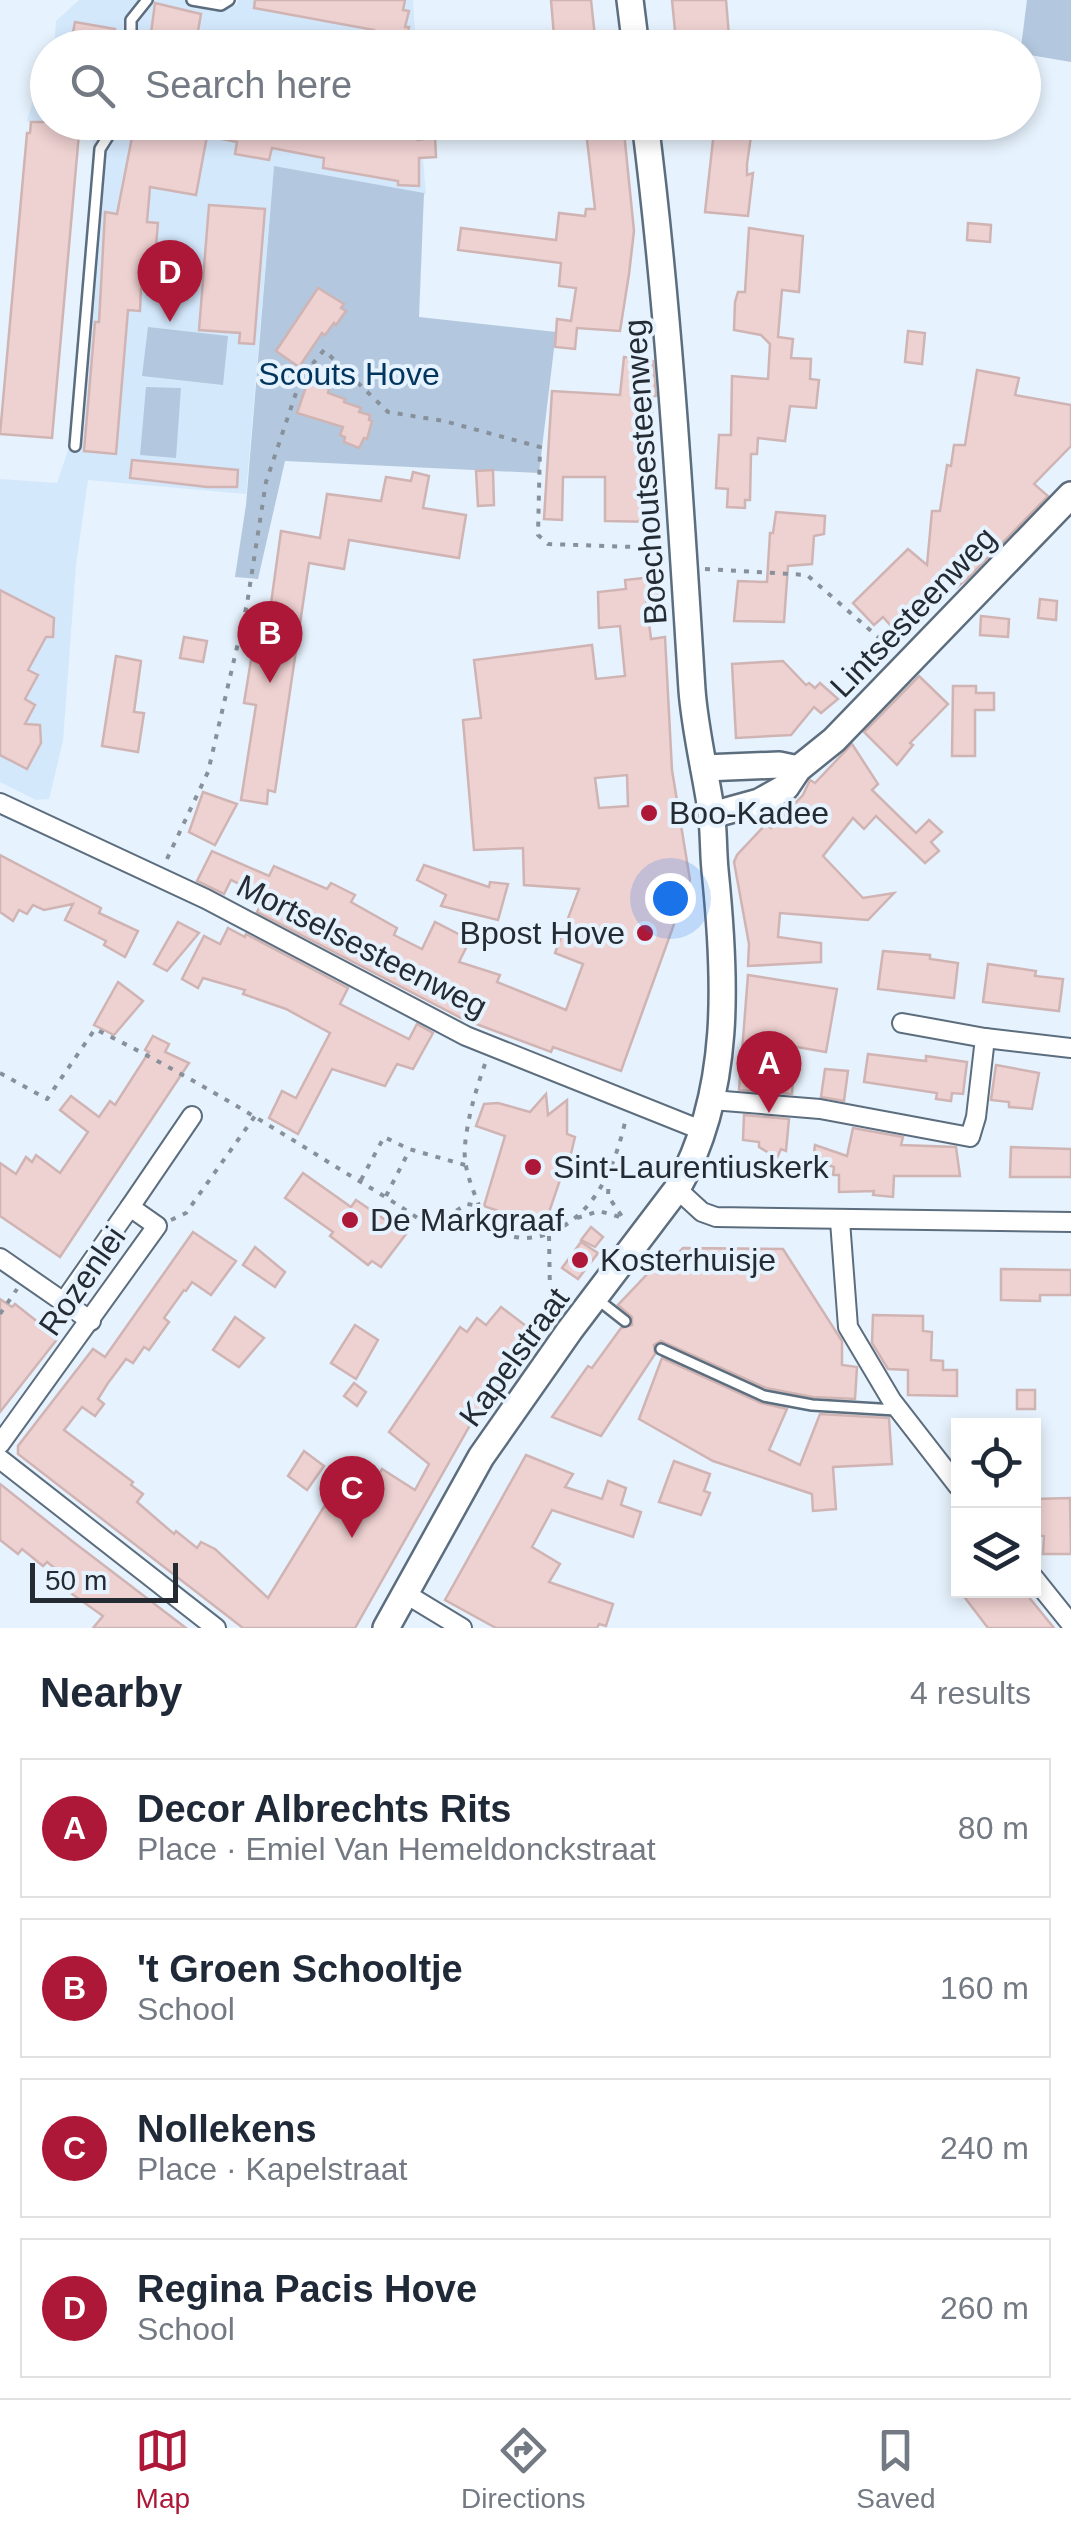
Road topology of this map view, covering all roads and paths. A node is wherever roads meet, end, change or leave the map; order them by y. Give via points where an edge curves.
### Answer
1 (147, 0) edge
2 (192, 0) edge
3 (229, 0) edge
4 (630, 0) edge
5 (132, 30) edge
6 (634, 30) edge
7 (106, 140) edge
8 (648, 140) edge
9 (74, 446) dead end
10 (1071, 496) edge
11 (685, 558) junction
12 (908, 664) junction
13 (704, 768) junction
14 (798, 769) junction
15 (0, 804) edge
16 (712, 815) junction
17 (158, 877) junction
18 (902, 1023) dead end
19 (984, 1038) junction
20 (492, 1046) junction
21 (1071, 1048) edge
22 (0, 1073) edge
23 (630, 1100) junction
24 (712, 1100) junction
25 (192, 1116) dead end
26 (255, 1116) junction
27 (700, 1130) junction
28 (410, 1149) junction
29 (466, 1165) junction
30 (609, 1172) junction
31 (360, 1181) junction
32 (677, 1189) junction
33 (386, 1196) junction
34 (479, 1206) junction
35 (130, 1207) junction
36 (623, 1218) junction
37 (572, 1220) junction
38 (840, 1221) junction
39 (1071, 1222) edge
40 (157, 1226) junction
41 (549, 1236) junction
42 (643, 1238) junction
43 (0, 1258) edge
44 (26, 1276) junction
45 (64, 1300) junction
46 (589, 1307) junction
47 (0, 1314) edge
48 (91, 1321) junction
49 (625, 1322) dead end
50 (661, 1350) dead end
51 (899, 1410) junction
52 (0, 1444) edge
53 (0, 1459) edge
54 (951, 1477) edge
55 (1041, 1587) edge
56 (406, 1594) junction
57 (1071, 1624) edge
58 (216, 1628) edge
59 (386, 1628) edge
60 (462, 1628) edge

1 - 5 lane
2 - 3 lane
4 - 6 street
7 - 9 lane via 100,149
8 - 11 street, Boechoutsesteenweg
10 - 12 street, Lintsesteenweg
11 - 12 path via 807,576
11 - 13 street, Boechoutsesteenweg via 692,696
11 - 17 path via 548,544 538,535 540,447 388,412 324,350 300,378 266,482 247,604 208,772
12 - 14 street, Lintsesteenweg
13 - 14 street
13 - 16 street, Boechoutsesteenweg
14 - 16 street, Lintsesteenweg via 786,786 759,802
15 - 17 street, Mortselsesteenweg
16 - 24 street, Boechoutsesteenweg via 724,975
17 - 20 street, Mortselsesteenweg
18 - 19 street
19 - 21 street
19 - 24 street via 970,1137 820,1109
20 - 23 street, Mortselsesteenweg
20 - 29 path via 464,1146
22 - 26 path via 48,1100 96,1028
23 - 27 street, Mortselsesteenweg
23 - 30 path
24 - 27 street, Kapelstraat
25 - 35 street, Rozenlei
26 - 31 path
26 - 40 path via 186,1213
27 - 32 street, Kapelstraat
28 - 29 path
28 - 31 path via 384,1136
28 - 33 path
29 - 34 path
30 - 36 path via 608,1196
30 - 37 path
31 - 33 path
32 - 38 street via 716,1217
32 - 42 street, Kapelstraat
33 - 34 path via 430,1227 466,1204
34 - 41 path via 490,1224 510,1236
35 - 40 street, Rozenlei
35 - 45 street, Rozenlei
36 - 37 path via 599,1211
36 - 42 path
37 - 41 path
38 - 39 street
38 - 51 street via 848,1327
40 - 48 street, Rozenlei
41 - 46 path via 550,1293
42 - 46 street, Kapelstraat
43 - 44 street
44 - 45 street
44 - 47 path
45 - 48 street
46 - 49 lane
46 - 56 street, Kapelstraat via 481,1457
48 - 52 street, Rozenlei
50 - 51 lane via 764,1396
51 - 54 street
53 - 58 street
55 - 57 street
56 - 59 street, Kapelstraat
56 - 60 street

